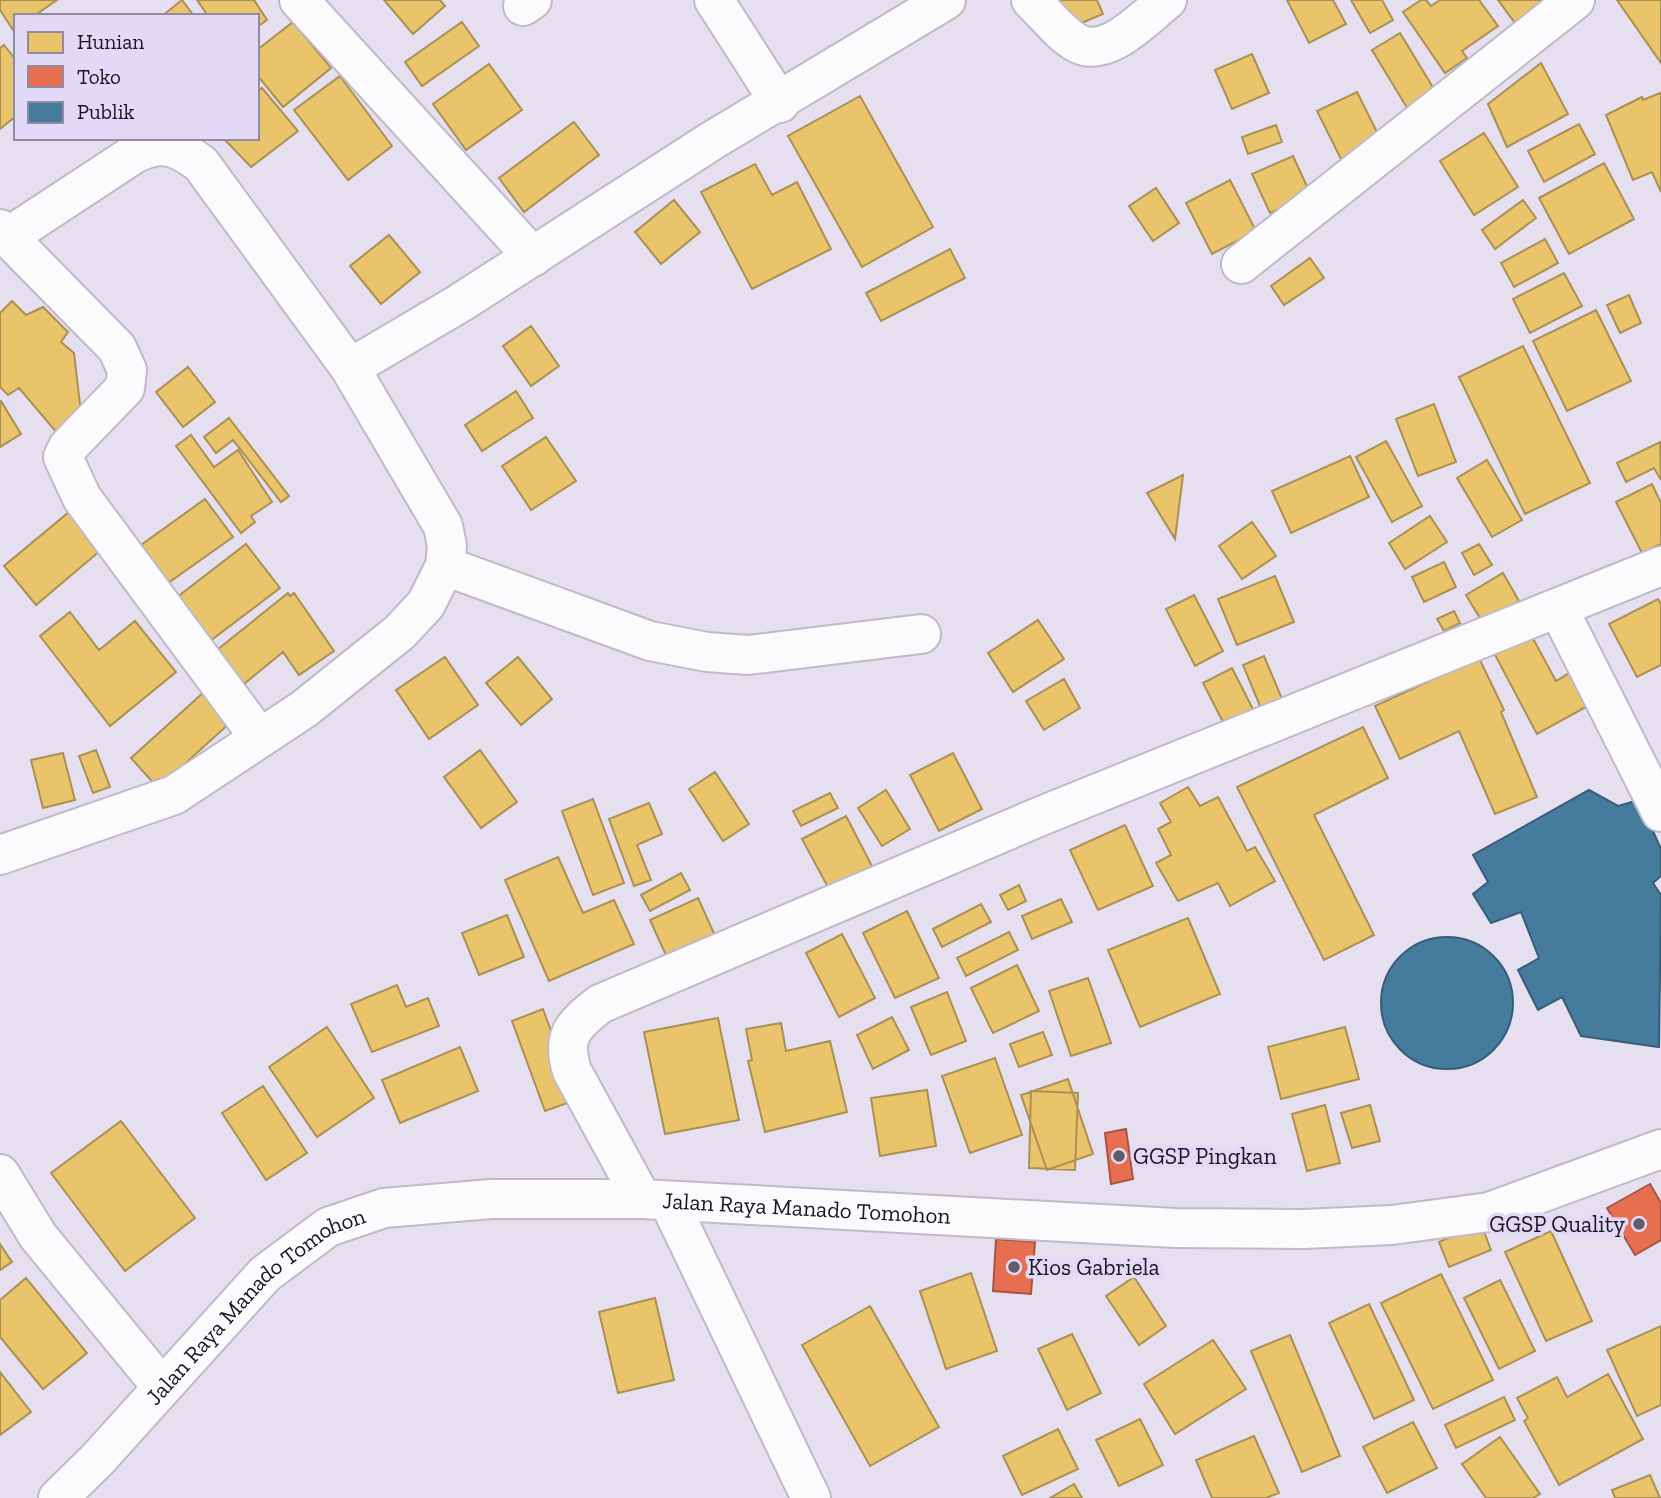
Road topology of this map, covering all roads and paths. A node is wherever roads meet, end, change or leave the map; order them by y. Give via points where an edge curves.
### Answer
1 (299, 0) edge
2 (714, 0) edge
3 (946, 0) edge
4 (1031, 0) edge
5 (1167, 0) edge
6 (1575, 0) edge
7 (779, 103) junction
8 (4, 233) edge
9 (533, 257) junction
10 (1241, 264) dead end
11 (350, 368) junction
12 (445, 566) junction
13 (1661, 566) edge
14 (1558, 608) junction
15 (920, 634) dead end
16 (259, 737) junction
17 (1661, 812) edge
18 (0, 855) edge
19 (1661, 1149) edge
20 (0, 1174) edge
21 (655, 1200) junction
22 (162, 1387) junction
23 (58, 1498) edge
24 (811, 1498) edge

1 - 9 main road
2 - 7 main road
3 - 7 main road
4 - 5 main road via 1079,44 1098,47 1119,37
6 - 10 main road
7 - 9 main road via 713,140
8 - 11 main road via 152,145 179,148 201,164
8 - 16 main road via 110,338 127,370 128,380 120,396 68,447 63,457 68,473
9 - 11 main road
11 - 12 main road via 443,526
12 - 15 main road via 650,641 707,652 748,655
12 - 16 main road via 426,604 400,632 304,709
13 - 14 main road
14 - 17 main road
14 - 21 main road via 1041,816 600,1004 572,1030 567,1055 572,1070
16 - 18 main road via 174,795
19 - 21 main road, Jalan Raya Manado Tomohon via 1489,1212 1392,1225 1175,1228
20 - 22 main road via 38,1236
21 - 22 main road, Jalan Raya Manado Tomohon via 419,1203 346,1219 265,1273
21 - 24 main road
22 - 23 main road, Jalan Raya Manado Tomohon

